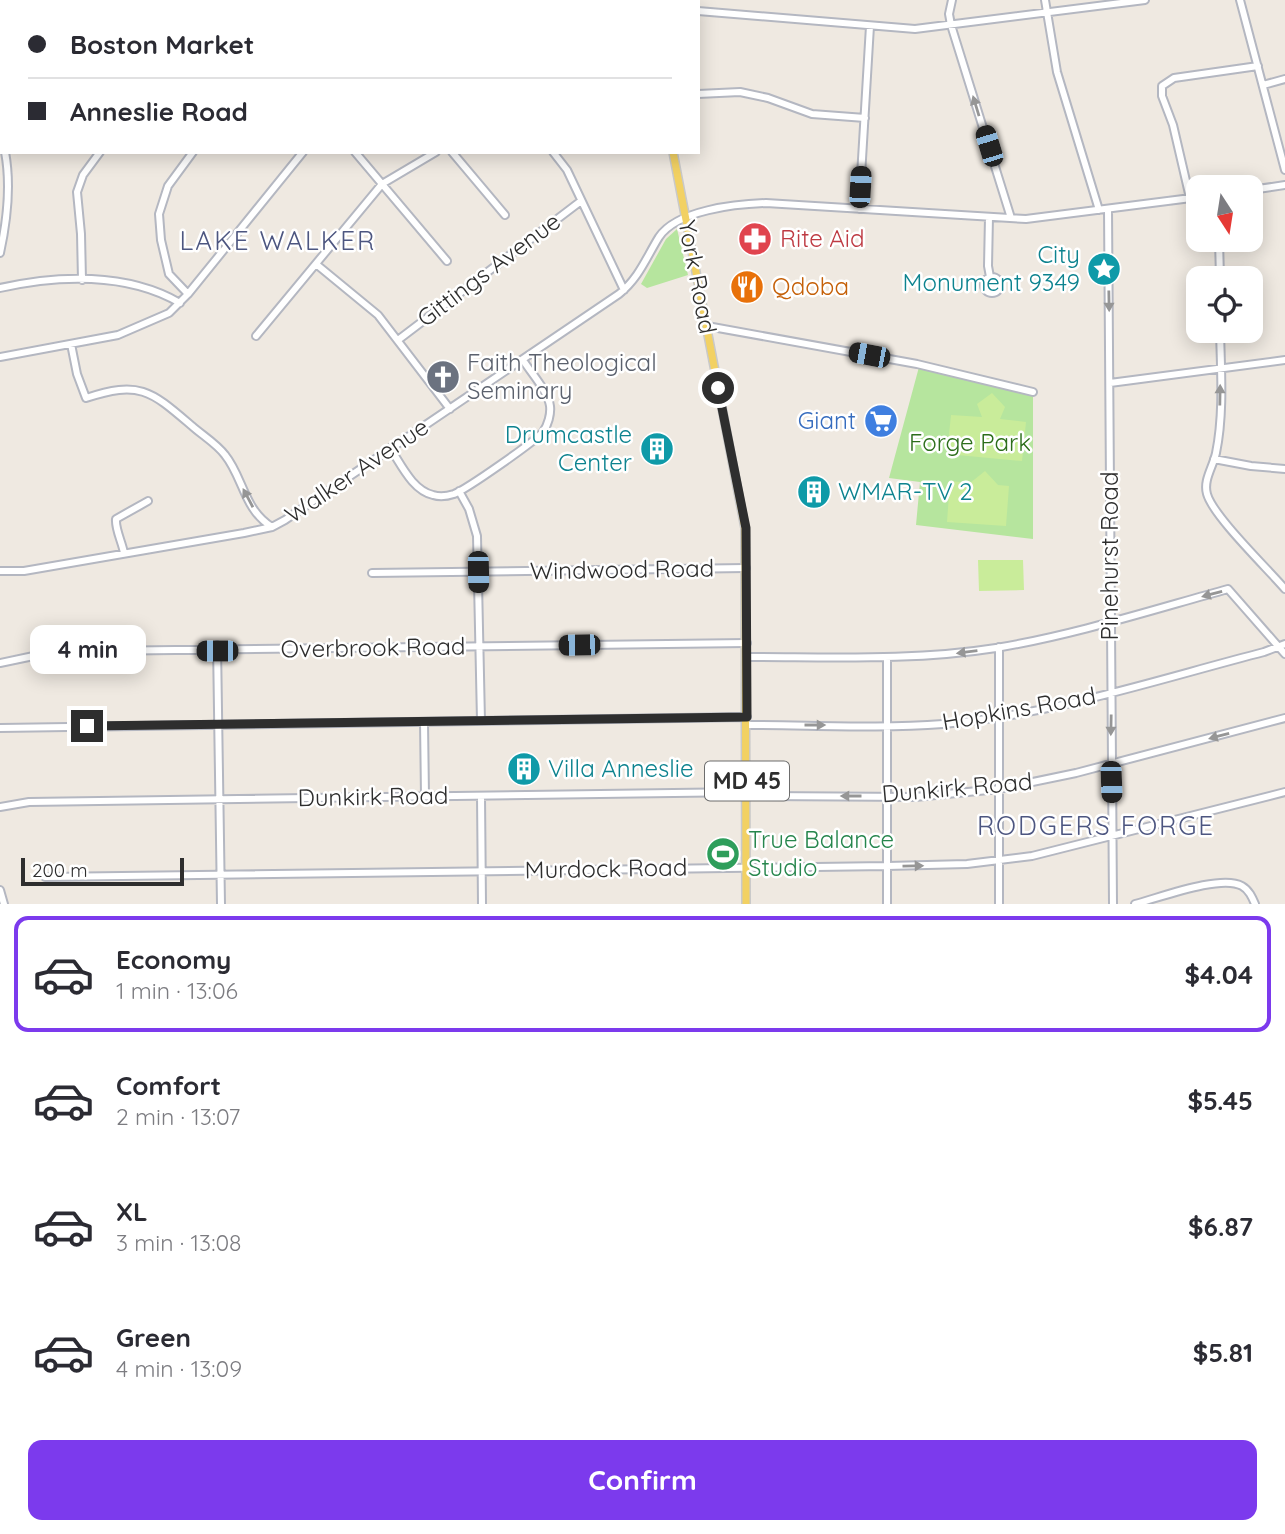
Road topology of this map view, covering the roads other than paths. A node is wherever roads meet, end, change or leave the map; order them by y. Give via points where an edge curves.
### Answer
1 (952, 0) edge
2 (1045, 0) edge
3 (1145, 0) edge
4 (1240, 0) edge
5 (700, 12) edge
6 (1047, 13) junction
7 (951, 25) junction
8 (870, 26) junction
9 (1258, 66) junction
10 (1285, 79) edge
11 (1263, 85) junction
12 (700, 94) edge
13 (864, 118) junction
14 (5, 154) edge
15 (99, 154) edge
16 (192, 154) edge
17 (301, 154) edge
18 (357, 154) edge
19 (433, 154) edge
20 (454, 154) edge
21 (555, 154) edge
22 (673, 154) edge
23 (1285, 170) edge
24 (1186, 181) edge
25 (382, 184) junction
26 (1285, 185) edge
27 (1264, 188) edge
28 (1186, 199) edge
29 (581, 201) junction
30 (859, 209) junction
31 (1108, 209) junction
32 (1099, 210) junction
33 (505, 215) dead end
34 (685, 216) junction
35 (989, 217) junction
36 (1011, 218) junction
37 (0, 253) edge
38 (447, 261) dead end
39 (316, 264) junction
40 (990, 277) dead end
41 (82, 280) junction
42 (0, 288) edge
43 (624, 290) junction
44 (188, 294) junction
45 (180, 303) junction
46 (706, 326) junction
47 (256, 337) dead end
48 (398, 340) junction
49 (1220, 343) edge
50 (71, 344) junction
51 (0, 357) edge
52 (523, 360) junction
53 (1285, 360) edge
54 (1221, 368) junction
55 (1110, 383) junction
56 (1033, 392) dead end
57 (450, 409) junction
58 (390, 448) junction
59 (1214, 460) junction
60 (1285, 469) edge
61 (459, 491) junction
62 (148, 501) dead end
63 (272, 527) junction
64 (124, 553) junction
65 (747, 568) junction
66 (0, 571) edge
67 (478, 572) junction
68 (372, 573) dead end
69 (1285, 589) edge
70 (1110, 620) junction
71 (747, 643) junction
72 (1282, 645) edge
73 (479, 647) junction
74 (999, 647) junction
75 (217, 648) junction
76 (1285, 654) edge
77 (747, 657) junction
78 (887, 657) junction
79 (0, 663) edge
80 (1111, 692) junction
81 (1000, 717) junction
82 (1285, 718) edge
83 (481, 721) junction
84 (747, 721) junction
85 (424, 722) junction
86 (218, 725) junction
87 (887, 725) junction
88 (0, 728) edge
89 (1110, 764) junction
90 (999, 789) junction
91 (1285, 792) edge
92 (747, 794) junction
93 (425, 796) junction
94 (481, 796) junction
95 (887, 796) junction
96 (219, 799) junction
97 (0, 807) edge
98 (1112, 837) junction
99 (999, 860) junction
100 (887, 866) junction
101 (746, 867) junction
102 (482, 870) junction
103 (220, 874) junction
104 (46, 877) dead end
105 (0, 890) edge
106 (4, 904) edge
107 (220, 904) edge
108 (482, 904) edge
109 (746, 904) edge
110 (887, 904) edge
111 (999, 904) edge
112 (1113, 904) edge
113 (1135, 904) edge
114 (1255, 904) edge

1 - 7 street
2 - 6 street
3 - 6 street
4 - 9 street
5 - 8 street
6 - 7 street
6 - 32 street via 1057,72
7 - 8 street via 915,29
36 -> 7 street
8 - 13 street
9 - 11 street
9 - 24 street via 1174,78 1162,86
10 - 11 street
11 - 23 street
12 - 13 street via 740,92 812,114
13 - 30 street
14 - 37 street via 7,197
15 - 41 street via 77,192
16 - 44 street via 168,186 159,214 169,274
17 - 44 street
18 - 25 street
19 - 25 street
20 - 33 street
21 - 29 street
22 - 34 main road, York Road
25 - 38 street
25 - 39 street
26 - 27 street
28 - 31 street
29 - 43 street
29 - 48 street, Gittings Avenue
30 - 34 street via 752,204
30 - 35 street
31 - 32 street
31 -> 55 street, Pinehurst Road
32 - 36 street
34 - 43 street, Walker Avenue via 663,232
34 - 46 main road, York Road
35 - 36 street
35 - 40 street
39 - 47 street
39 - 48 street via 378,315
41 - 42 street via 39,280
41 - 45 street via 127,282
43 - 52 street, Walker Avenue
44 - 45 street
45 - 50 street via 131,331
46 - 56 street via 917,364
46 - 65 main road, York Road / MD 45 via 745,524
48 - 57 street
49 - 54 street
50 - 51 street
63 -> 50 street via 252,508 226,455 155,396 124,388 86,398
52 - 57 street, Walker Avenue
52 - 61 street via 548,398 547,424 535,439
53 - 54 street
54 - 55 street
59 -> 54 street
55 - 70 street, Pinehurst Road
57 - 58 street, Walker Avenue
58 - 61 street via 426,493 442,496
58 - 63 street, Walker Avenue
59 - 60 street
59 - 69 street via 1207,478 1211,505
61 - 67 street via 475,526
62 - 64 street via 116,519
63 - 64 street, Walker Avenue
64 - 66 street, Walker Avenue
65 - 67 street, Windwood Road
65 - 71 main road, York Road / MD 45
67 - 68 street, Windwood Road
67 - 73 street
72 -> 70 street via 1228,590
70 - 74 street
70 - 80 street, Pinehurst Road
71 - 73 street, Overbrook Road
71 - 77 main road, York Road / MD 45
72 - 76 street
72 - 80 street, Hopkins Road
73 - 75 street, Overbrook Road
73 - 83 street
74 -> 78 street
74 - 81 street
75 - 79 street, Overbrook Road via 53,653
75 - 86 street
77 - 78 street
77 - 84 main road, York Road / MD 45
78 - 87 street
80 - 81 street, Hopkins Road
80 -> 89 street, Pinehurst Road
81 - 87 street, Hopkins Road
81 - 90 street
82 -> 89 street, Dunkirk Road
83 - 84 street, Hopkins Road
83 - 85 street, Hopkins Road
84 -> 87 street, Hopkins Road
84 - 92 main road, York Road / MD 45
85 - 86 street, Hopkins Road
85 - 93 street
86 - 88 street, Hopkins Road
86 - 96 street
87 - 95 street
89 - 90 street, Dunkirk Road
89 - 98 street, Pinehurst Road
90 - 95 street, Dunkirk Road
90 - 99 street
91 - 98 street, Murdock Road
92 - 94 street, Dunkirk Road
95 -> 92 street, Dunkirk Road
92 - 101 main road, York Road / MD 45
93 - 94 street, Dunkirk Road
93 - 96 street, Dunkirk Road
94 - 102 street
95 - 100 street
96 - 97 street, Dunkirk Road via 29,802
96 - 103 street
98 - 99 street, Murdock Road
98 - 112 street, Pinehurst Road
100 -> 99 street, Murdock Road
99 - 111 street
100 - 101 street, Murdock Road
100 - 110 street
101 - 102 street, Murdock Road
101 - 109 main road, York Road / MD 45
102 - 103 street, Murdock Road
102 - 108 street
103 - 104 street, Murdock Road
103 - 107 street
105 - 106 street
113 - 114 street via 1226,882 1245,889

